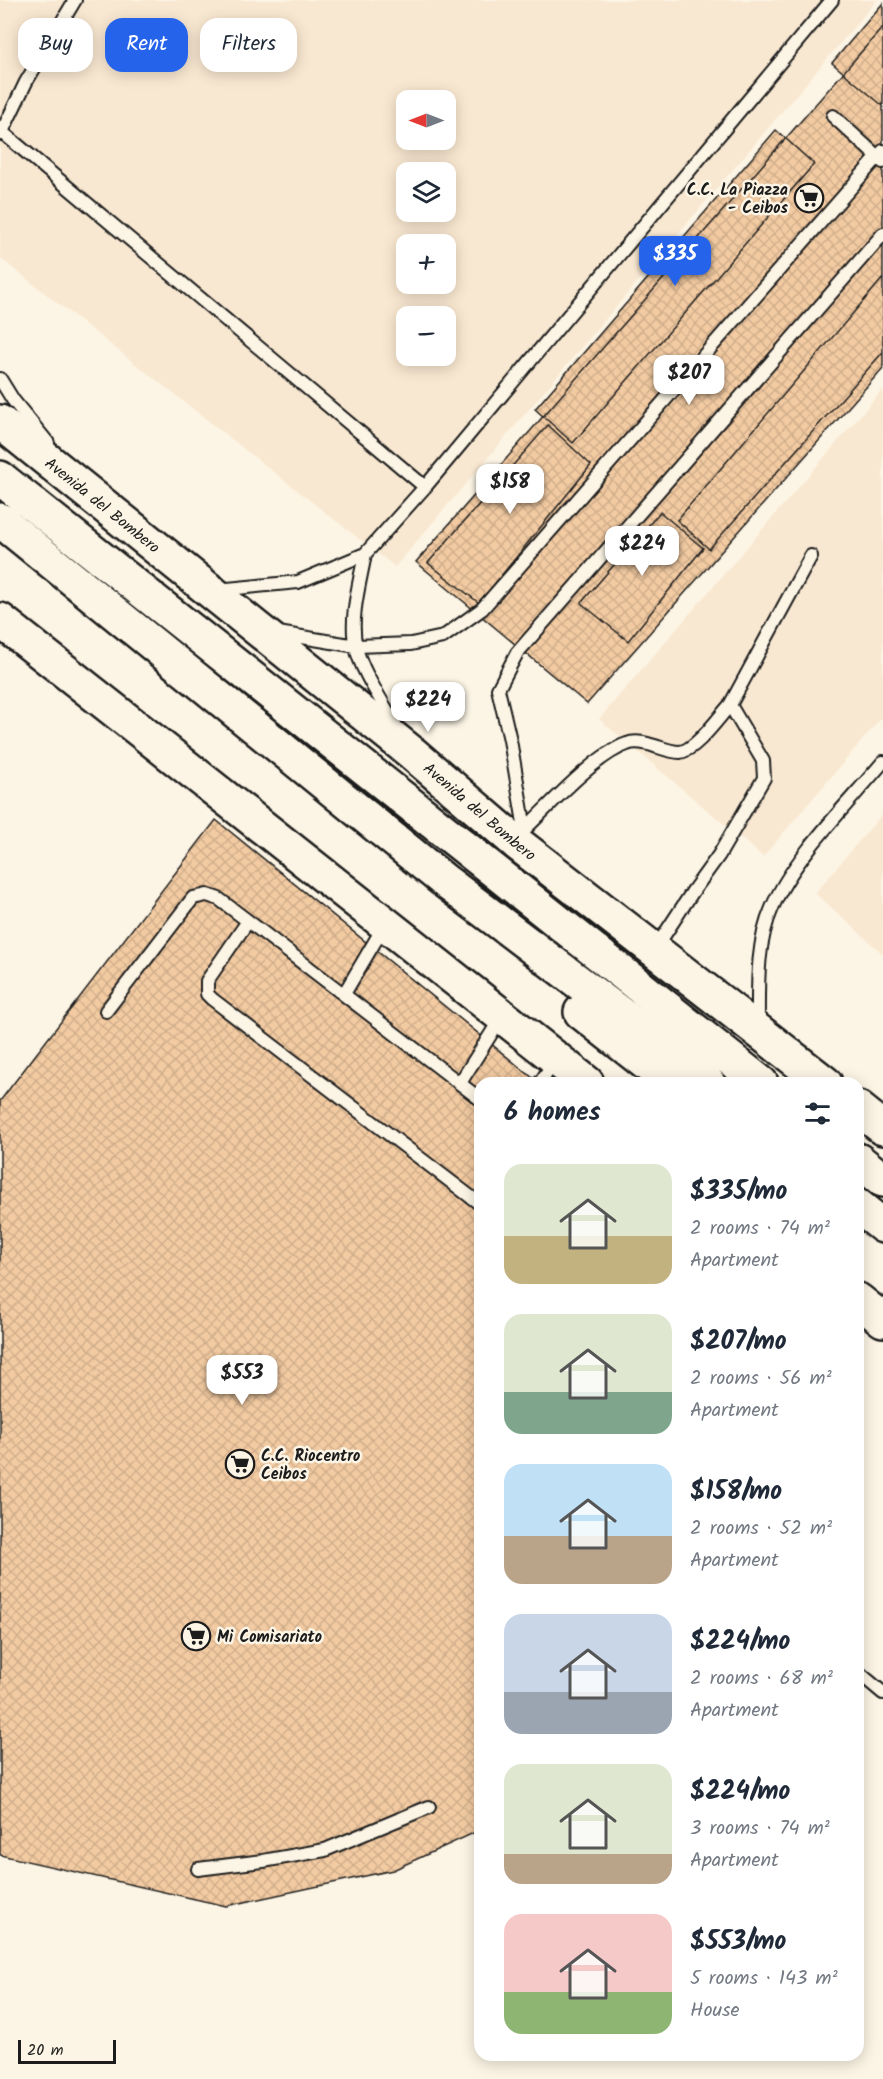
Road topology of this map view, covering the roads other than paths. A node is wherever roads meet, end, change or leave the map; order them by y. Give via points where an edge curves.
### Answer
1 (75, 0) edge
2 (832, 0) edge
3 (833, 116) dead end
4 (1, 131) edge
5 (881, 157) edge
6 (883, 234) edge
7 (0, 380) edge
8 (0, 422) edge
9 (0, 478) edge
10 (424, 487) junction
11 (90, 495) junction
12 (0, 520) edge
13 (0, 549) edge
14 (365, 554) junction
15 (811, 556) dead end
16 (212, 591) junction
17 (0, 620) edge
18 (260, 630) junction
19 (356, 646) junction
20 (730, 705) junction
21 (412, 753) junction
22 (883, 762) edge
23 (522, 836) junction
24 (248, 921) junction
25 (386, 923) junction
26 (655, 950) junction
27 (344, 994) junction
28 (106, 1011) dead end
29 (503, 1015) junction
30 (758, 1033) junction
31 (548, 1070) edge
32 (569, 1077) edge
33 (663, 1077) edge
34 (701, 1077) edge
35 (753, 1077) edge
36 (817, 1077) edge
37 (460, 1083) junction
38 (474, 1094) edge
39 (864, 1113) edge
40 (883, 1128) edge
41 (864, 1165) edge
42 (883, 1180) edge
43 (474, 1199) edge
44 (864, 1211) edge
45 (883, 1226) edge
46 (864, 1237) edge
47 (883, 1252) edge
48 (864, 1305) edge
49 (883, 1320) edge
50 (864, 1676) edge
51 (883, 1693) edge
52 (429, 1807) dead end
53 (198, 1869) dead end

1 - 4 lane
2 - 10 lane
3 - 5 lane
4 - 10 lane
5 - 19 lane via 482,609 443,637 411,644
6 - 23 lane via 517,653 498,689 510,740
7 - 11 lane
8 - 11 main road, Avenida del Bombero
9 - 35 main road
10 - 14 lane
11 - 16 main road, Avenida del Bombero
12 - 34 main road via 447,882
13 - 33 main road
14 - 16 lane via 298,582
14 - 19 lane via 355,610
15 - 20 lane
16 - 18 main road, Avenida del Bombero
17 - 25 main road
18 - 19 lane
18 - 21 main road, Avenida del Bombero
19 - 21 lane
20 - 23 lane via 693,746 681,752 634,742 603,757 573,782
20 - 26 lane via 763,761 764,778 719,855
21 - 23 main road, Avenida del Bombero
22 - 30 lane via 799,861 772,908 761,949
23 - 26 main road, Avenida del Bombero
24 - 27 lane
24 - 28 lane via 219,899 207,895 193,898
24 - 43 lane via 207,981 207,994
25 - 27 lane
25 - 29 main road
26 - 30 main road, Avenida del Bombero
27 - 37 lane
29 - 31 main road
29 - 37 lane
30 - 36 main road, Avenida del Bombero
31 - 32 main road
37 - 38 lane
39 - 40 main road
41 - 42 main road
44 - 45 main road
46 - 47 main road
48 - 49 main road
50 - 51 lane
52 - 53 lane via 325,1850

